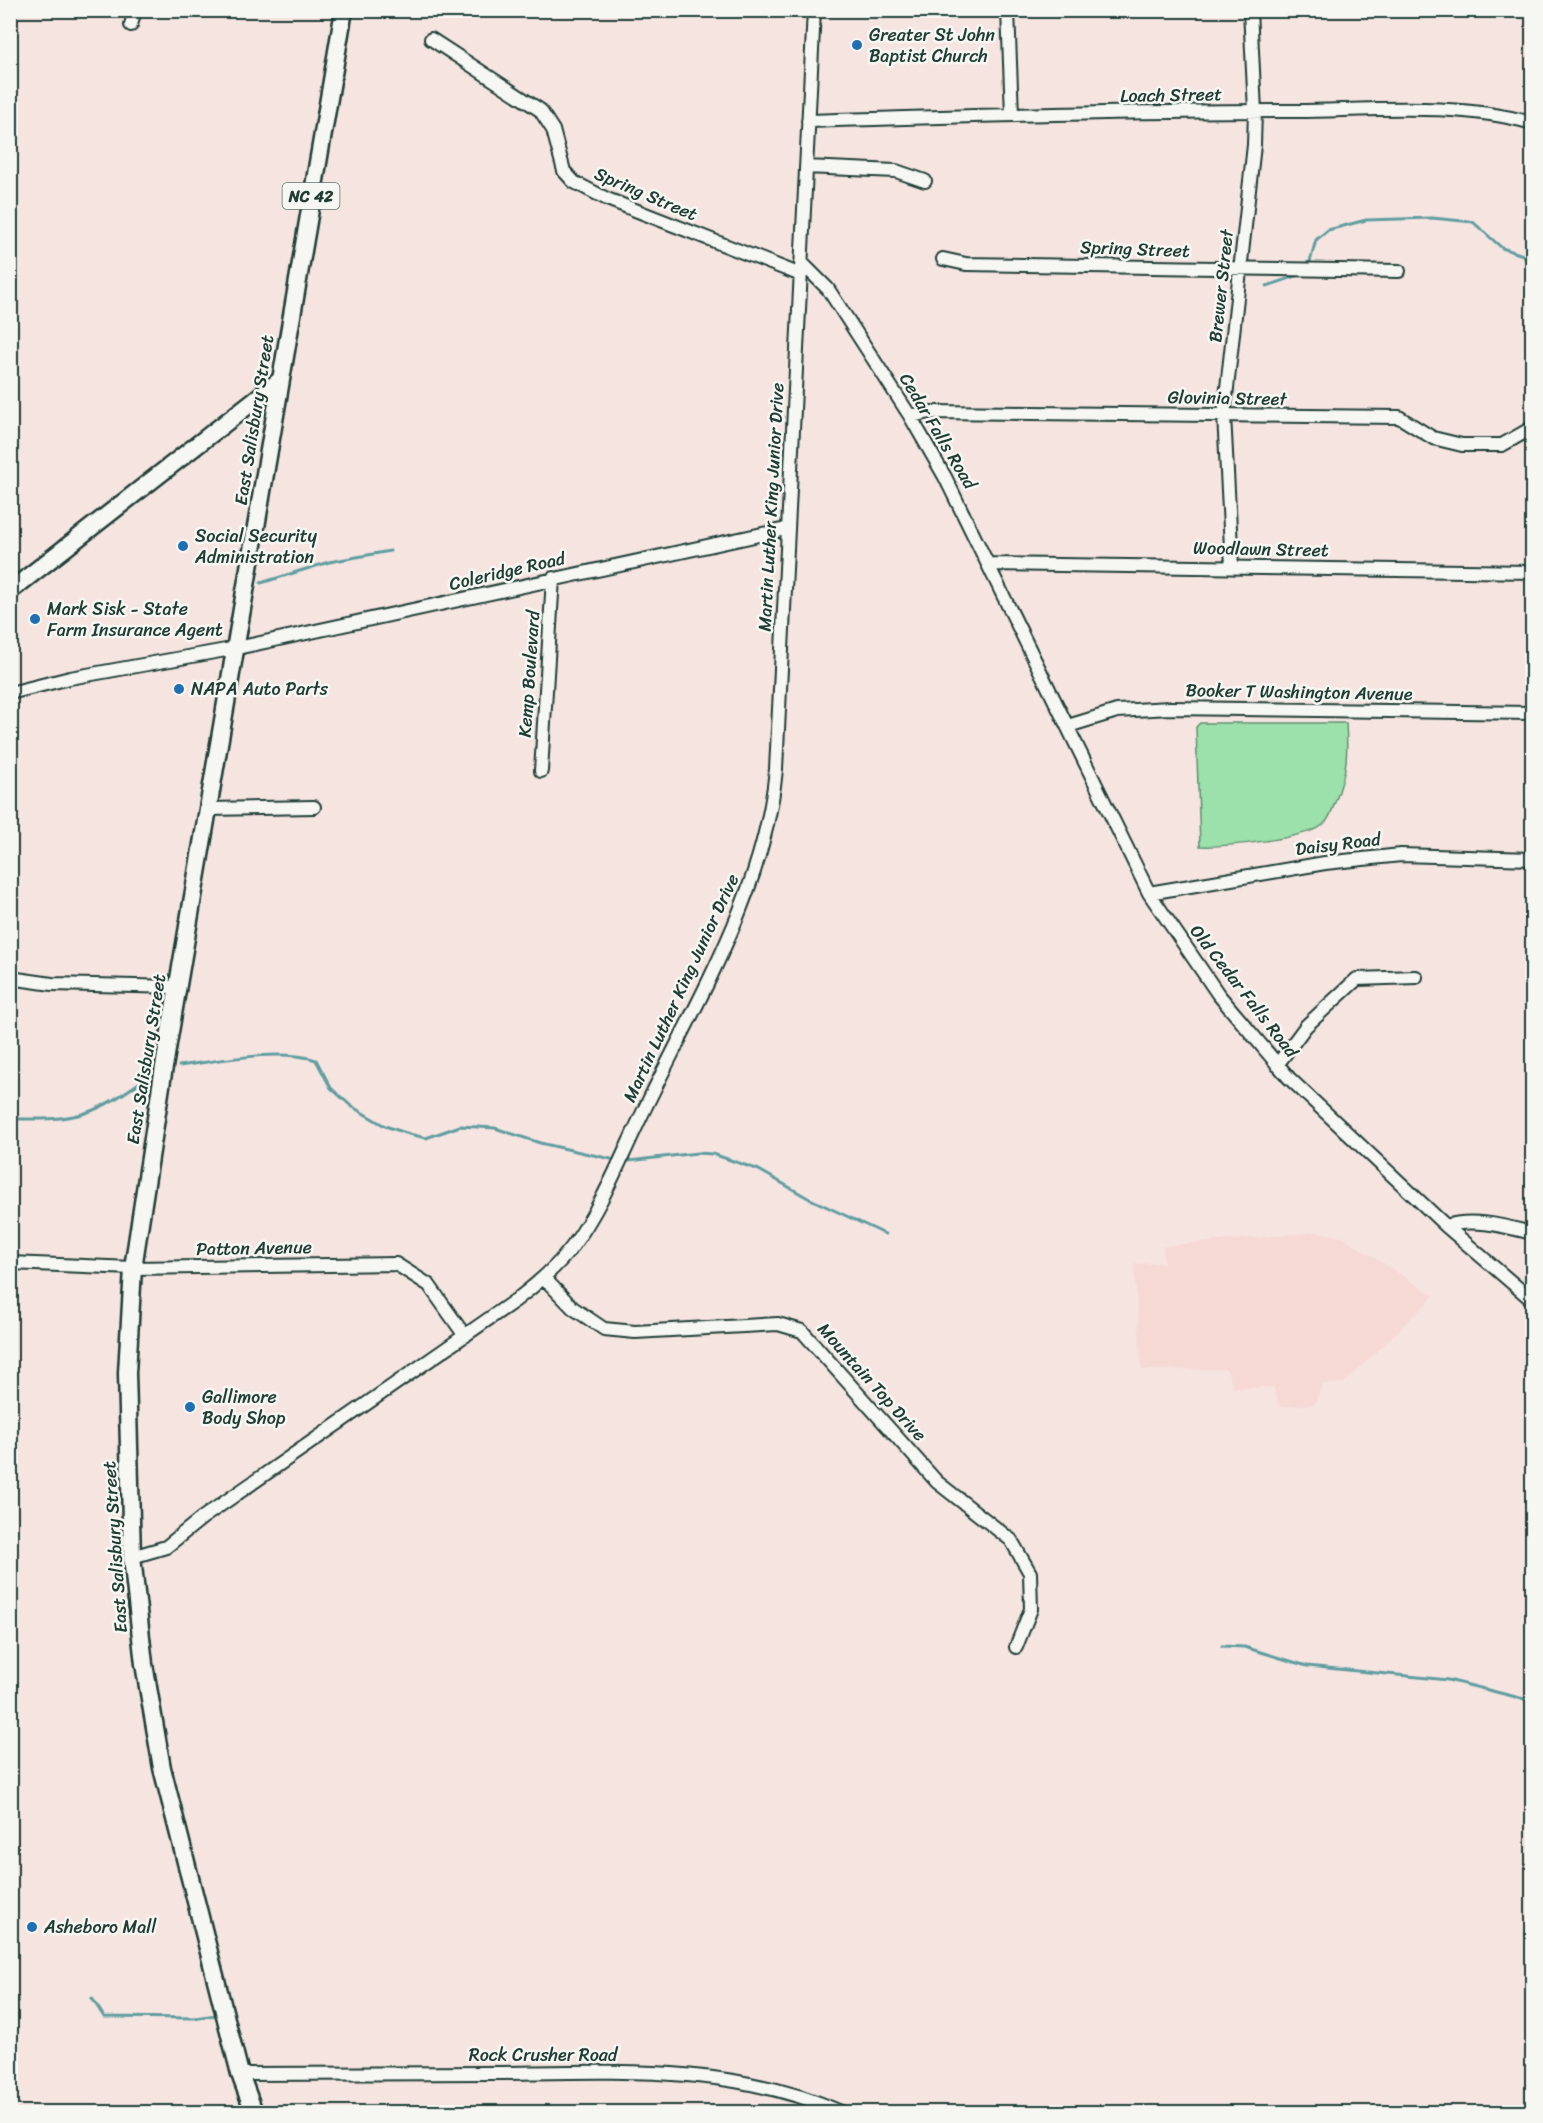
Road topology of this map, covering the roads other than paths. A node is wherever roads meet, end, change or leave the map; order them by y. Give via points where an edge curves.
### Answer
1 (135, 10) edge
2 (344, 10) edge
3 (814, 10) edge
4 (1008, 10) edge
5 (1250, 10) edge
6 (131, 25) dead end
7 (431, 39) dead end
8 (1255, 111) junction
9 (1012, 115) junction
10 (808, 121) junction
11 (1533, 123) edge
12 (806, 167) junction
13 (925, 181) dead end
14 (943, 260) dead end
15 (801, 269) junction
16 (1239, 270) junction
17 (1399, 271) dead end
18 (279, 381) junction
19 (1224, 415) junction
20 (910, 416) junction
21 (1533, 428) edge
22 (786, 529) junction
23 (990, 564) junction
24 (1232, 566) junction
25 (1533, 572) edge
26 (553, 578) junction
27 (10, 591) edge
28 (1022, 632) joint
29 (237, 648) junction
30 (10, 693) edge
31 (1533, 713) edge
32 (1068, 726) junction
33 (541, 771) dead end
34 (314, 807) dead end
35 (209, 809) junction
36 (1533, 859) edge
37 (1149, 893) junction
38 (1416, 977) dead end
39 (10, 978) edge
40 (177, 987) junction
41 (1277, 1065) junction
42 (1446, 1226) junction
43 (1533, 1233) edge
44 (10, 1263) edge
45 (133, 1268) junction
46 (544, 1278) junction
47 (1533, 1300) edge
48 (465, 1336) junction
49 (132, 1557) junction
50 (1016, 1647) dead end
51 (240, 2074) junction
52 (254, 2112) edge
53 (842, 2112) edge

1 - 6 street
2 - 18 main road, East Salisbury Street / NC 42
3 - 10 street, Martin Luther King Junior Drive
4 - 9 street
5 - 8 street, Brewer Street
7 - 15 street, Spring Street via 540,110 553,130 561,165 574,182 607,199
8 - 9 street, Loach Street
8 - 11 street, Loach Street via 1479,112
8 - 16 street, Brewer Street
9 - 10 street, Loach Street
10 - 12 street, Martin Luther King Junior Drive
12 - 13 street via 896,171
12 - 15 street, Martin Luther King Junior Drive
14 - 16 street, Spring Street via 966,264
15 - 20 street, Cedar Falls Road via 828,289
15 - 22 street, Martin Luther King Junior Drive
16 - 17 street, Spring Street
16 - 19 street, Brewer Street
18 - 27 main road
18 - 29 main road, East Salisbury Street
19 - 20 street, Glovinia Street via 930,412
19 - 21 street, Glovinia Street via 1399,417 1433,438 1462,445 1502,445
19 - 24 street, Brewer Street
20 - 23 street, Cedar Falls Road
22 - 26 street, Coleridge Road
22 - 46 street, Martin Luther King Junior Drive via 776,769 770,817 756,872 714,969 600,1199 571,1247
23 - 24 street, Woodlawn Street
23 - 28 street, Cedar Falls Road
24 - 25 street, Woodlawn Street
26 - 29 street, Coleridge Road
26 - 33 street, Kemp Boulevard
28 - 32 street, Old Cedar Falls Road
29 - 30 street, Coleridge Road via 70,678
29 - 35 main road, East Salisbury Street
31 - 32 street, Booker T Washington Avenue via 1170,708 1117,711
32 - 37 street, Old Cedar Falls Road
34 - 35 street
35 - 40 main road, East Salisbury Street
36 - 37 street, Daisy Road via 1401,855 1325,862
37 - 41 street, Old Cedar Falls Road via 1218,994
38 - 41 street via 1357,979 1306,1026
39 - 40 street via 52,984
40 - 45 main road, East Salisbury Street
41 - 42 street, Old Cedar Falls Road
42 - 43 street via 1461,1223
42 - 47 street, Old Cedar Falls Road
44 - 45 street, Patton Avenue
45 - 48 street, Patton Avenue via 396,1264 429,1285
45 - 49 main road, East Salisbury Street via 127,1373
46 - 48 street, Martin Luther King Junior Drive
46 - 50 street, Mountain Top Drive via 573,1308 604,1329 635,1332 778,1324 802,1331 937,1482 1011,1540 1030,1573 1031,1609
48 - 49 street, Martin Luther King Junior Drive via 172,1543
49 - 51 main road, East Salisbury Street via 144,1664 162,1768
51 - 52 main road, East Salisbury Street
51 - 53 street, Rock Crusher Road via 682,2074 780,2090

